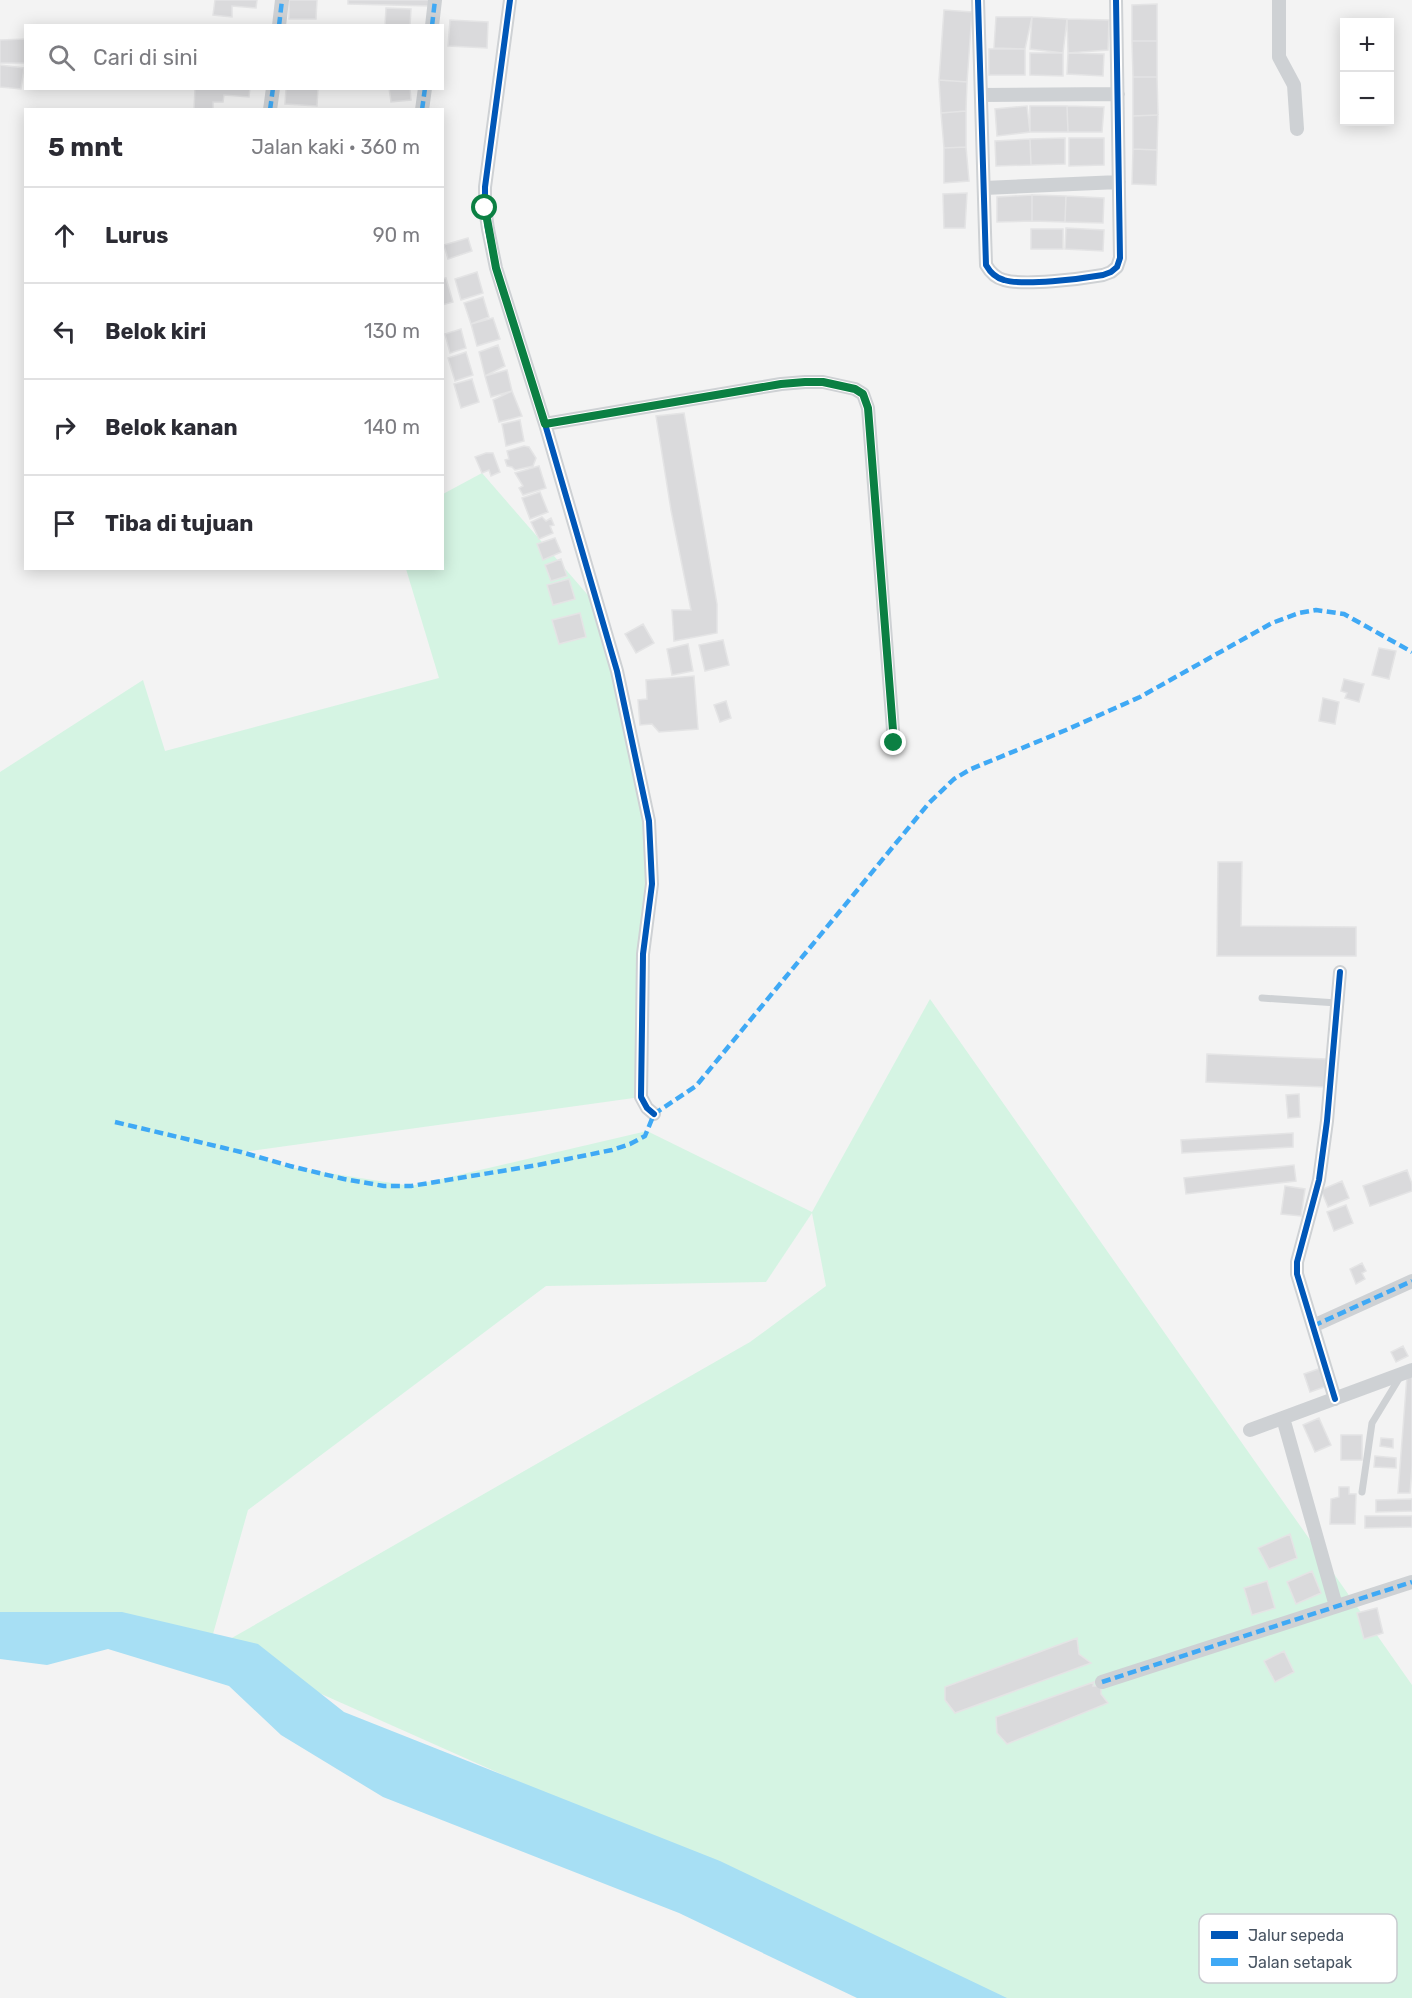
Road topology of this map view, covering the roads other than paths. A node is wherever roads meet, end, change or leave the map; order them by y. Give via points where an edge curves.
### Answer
1 (282, 0) edge
2 (435, 0) edge
3 (510, 0) edge
4 (978, 0) edge
5 (1116, 0) edge
6 (1279, 0) edge
7 (279, 24) edge
8 (432, 24) edge
9 (273, 90) edge
10 (425, 90) edge
11 (1118, 94) junction
12 (981, 95) junction
13 (270, 108) edge
14 (422, 108) edge
15 (1297, 129) dead end
16 (1119, 182) junction
17 (984, 188) junction
18 (545, 424) junction
19 (894, 743) dead end
20 (1340, 972) dead end
21 (1262, 998) dead end
22 (1337, 1003) junction
23 (654, 1114) dead end
24 (1412, 1281) edge
25 (1313, 1326) junction
26 (1407, 1372) edge
27 (1335, 1399) junction
28 (1283, 1418) junction
29 (1250, 1430) dead end
30 (1362, 1491) dead end
31 (1412, 1582) edge
32 (1336, 1606) junction
33 (1102, 1682) dead end

1 - 7 street
2 - 8 street
3 - 18 street via 485,208 496,268
4 - 12 street
5 - 11 street
6 - 15 street via 1279,57 1294,86
9 - 13 street
10 - 14 street
11 - 12 street
11 - 16 street
12 - 17 street
16 - 17 street
16 - 17 street via 1117,267 1095,276 1025,282 997,278 986,265
18 - 19 street via 781,384 823,382 863,394 868,408
18 - 23 street via 617,671 649,821 652,884 643,954 641,1097
20 - 22 street
21 - 22 lane
22 - 25 street via 1319,1180 1297,1262
24 - 25 street
25 - 27 street
26 - 27 street
26 - 30 lane via 1372,1423
27 - 28 street
28 - 29 street
28 - 32 street
31 - 32 street
32 - 33 street

